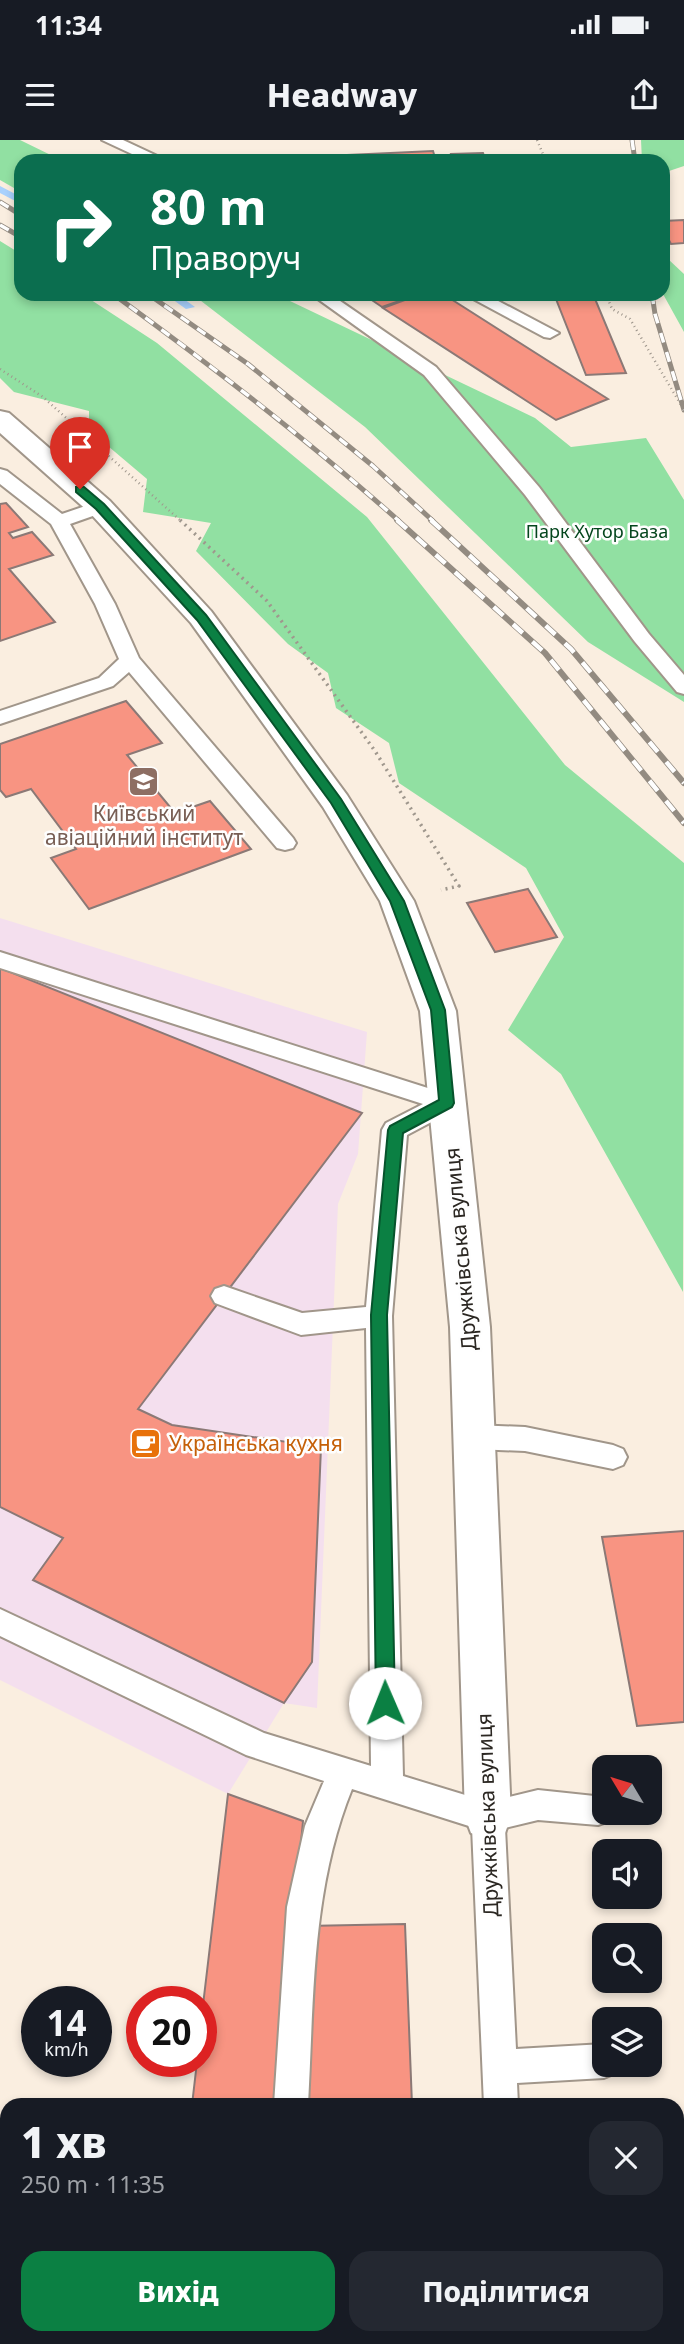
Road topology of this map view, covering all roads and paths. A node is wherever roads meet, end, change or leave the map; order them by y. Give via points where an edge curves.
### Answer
1 (110, 140) edge
2 (142, 154) edge
3 (329, 301) edge
4 (486, 301) edge
5 (609, 301) edge
6 (550, 333) dead end
7 (684, 410) edge
8 (0, 419) edge
9 (0, 475) edge
10 (100, 507) junction
11 (59, 521) junction
12 (130, 660) junction
13 (684, 688) edge
14 (0, 718) edge
15 (285, 843) dead end
16 (0, 960) edge
17 (447, 1103) junction
18 (224, 1296) dead end
19 (379, 1315) junction
20 (474, 1437) junction
21 (613, 1457) dead end
22 (0, 1622) edge
23 (343, 1772) junction
24 (387, 1786) junction
25 (592, 1810) edge
26 (488, 1817) junction
27 (592, 2062) edge
28 (499, 2067) junction
29 (291, 2098) edge
30 (501, 2098) edge

1 - 2 lane
3 - 13 lane via 430,371 532,491
4 - 6 lane
5 - 7 path via 612,309 630,319
8 - 10 street, Дружківська вулиця
9 - 11 lane
10 - 11 lane
10 - 17 street, Дружківська вулиця via 201,617 336,802 397,901 438,1010
11 - 12 lane
12 - 14 lane via 106,682
12 - 15 lane
16 - 17 lane
17 - 19 lane via 396,1130
17 - 20 street, Дружківська вулиця via 470,1327
18 - 19 lane via 301,1324
19 - 24 lane
20 - 21 lane via 525,1439
20 - 26 street, Дружківська вулиця
22 - 23 lane via 257,1745
23 - 24 lane
23 - 29 lane via 321,1826 303,1907
24 - 26 lane
25 - 26 lane via 538,1805
26 - 28 lane, Дружківська вулиця
27 - 28 lane
28 - 30 lane, Дружківська вулиця

